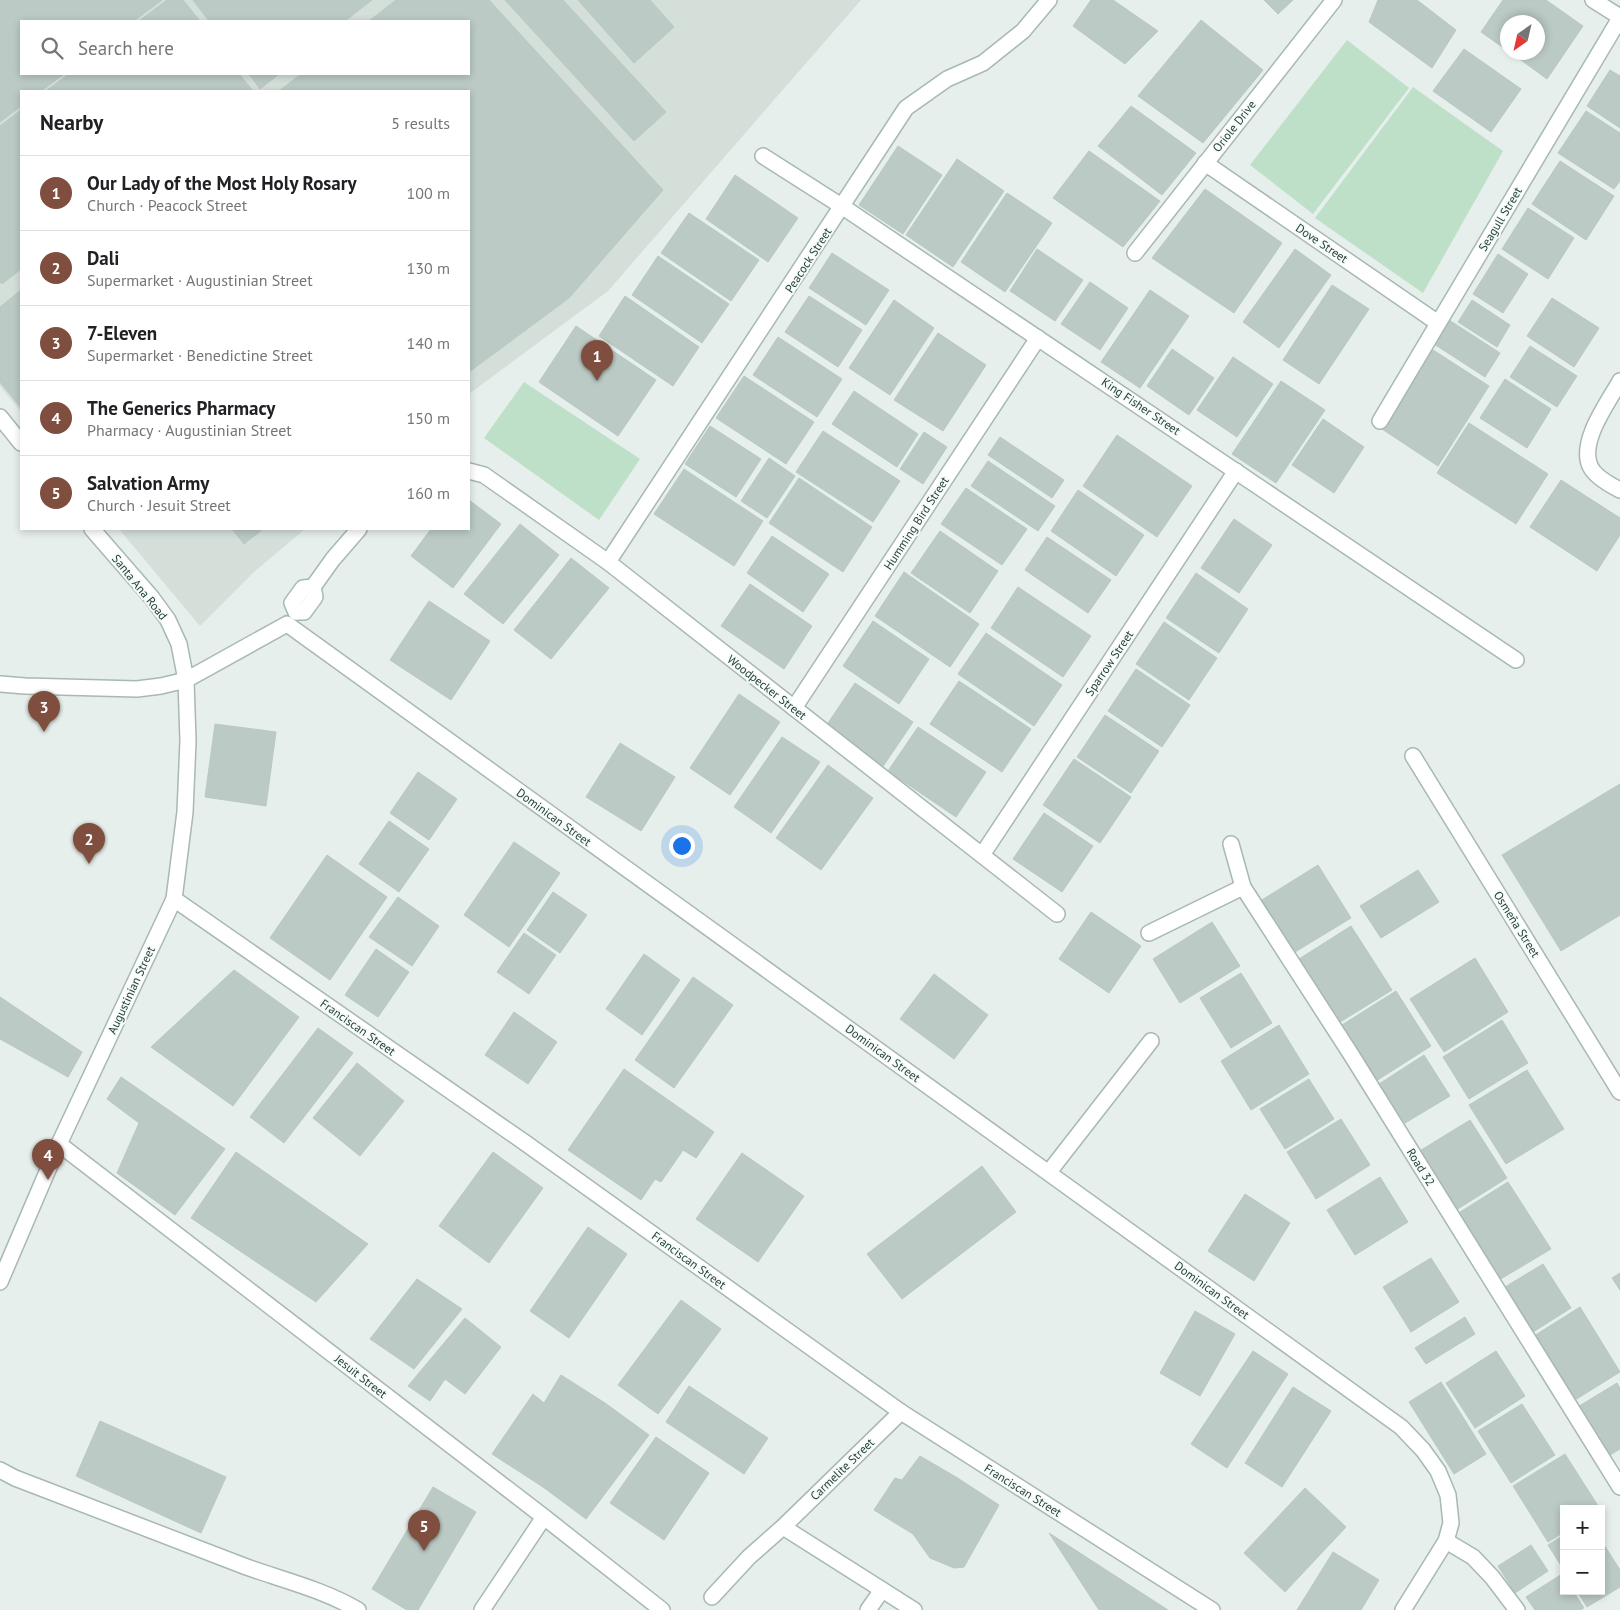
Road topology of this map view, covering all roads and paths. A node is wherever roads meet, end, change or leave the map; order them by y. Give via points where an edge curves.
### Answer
1 (1049, 0) edge
2 (1334, 0) edge
3 (1594, 0) edge
4 (1620, 18) edge
5 (763, 156) dead end
6 (1205, 163) junction
7 (843, 207) junction
8 (1135, 253) dead end
9 (1438, 322) junction
10 (1038, 338) junction
11 (1620, 381) edge
12 (0, 417) edge
13 (1380, 420) dead end
14 (20, 442) edge
15 (470, 471) edge
16 (1236, 471) junction
17 (1620, 490) edge
18 (93, 530) edge
19 (358, 530) edge
20 (608, 562) junction
21 (291, 618) junction
22 (1516, 660) dead end
23 (186, 680) junction
24 (0, 684) edge
25 (794, 708) junction
26 (1413, 756) dead end
27 (1231, 844) dead end
28 (982, 855) junction
29 (1244, 887) junction
30 (174, 900) junction
31 (1057, 914) dead end
32 (1149, 933) dead end
33 (1151, 1041) dead end
34 (1620, 1092) edge
35 (59, 1144) junction
36 (1049, 1172) junction
37 (0, 1282) edge
38 (901, 1412) junction
39 (0, 1470) edge
40 (1620, 1487) edge
41 (544, 1518) junction
42 (783, 1527) junction
43 (1446, 1542) junction
44 (882, 1590) junction
45 (712, 1597) dead end
46 (358, 1610) edge
47 (482, 1610) edge
48 (662, 1610) edge
49 (868, 1610) edge
50 (914, 1610) edge
51 (1212, 1610) edge
52 (1403, 1610) edge
53 (1516, 1610) edge

1 - 7 street, Peacock Street via 1023,31 983,63 947,79 906,108
2 - 6 street, Oriole Drive
3 - 4 street
4 - 9 street, Seagull Street
5 - 7 street, King Fisher Street
6 - 8 street, Oriole Drive
6 - 9 street, Dove Street
7 - 10 street, King Fisher Street
7 - 20 street, Peacock Street
9 - 13 street, Seagull Street
10 - 16 street, King Fisher Street
10 - 25 street, Humming Bird Street
11 - 17 street via 1589,437 1588,452 1590,466
12 - 14 street
15 - 20 street, Woodpecker Street via 484,475
16 - 22 street, King Fisher Street
16 - 28 street, Sparrow Street
18 - 23 street, Santa Ana Road via 168,620 179,644
19 - 21 street via 313,587 315,597 312,602 304,612
20 - 25 street, Woodpecker Street
21 - 23 street
21 - 36 street, Dominican Street
23 - 24 street via 137,689
23 - 30 street, Augustinian Street via 185,812
25 - 28 street, Woodpecker Street
26 - 34 street, Osmeña Street
27 - 29 street, Road 32
28 - 31 street, Woodpecker Street
29 - 32 street
29 - 40 street, Road 32
30 - 35 street, Augustinian Street
30 - 38 street, Franciscan Street via 524,1142
33 - 36 street
35 - 37 street, Augustinian Street
35 - 41 street, Jesuit Street
36 - 43 street, Dominican Street via 1401,1427 1424,1450 1448,1495 1451,1523
38 - 42 street, Carmelite Street
38 - 51 street, Franciscan Street
39 - 46 street via 245,1566 316,1590
41 - 47 street
41 - 48 street, Jesuit Street
42 - 44 street
42 - 45 street, Carmelite Street via 749,1557
43 - 52 street, Dominican Street
43 - 53 street via 1473,1557
44 - 49 street
44 - 50 street

